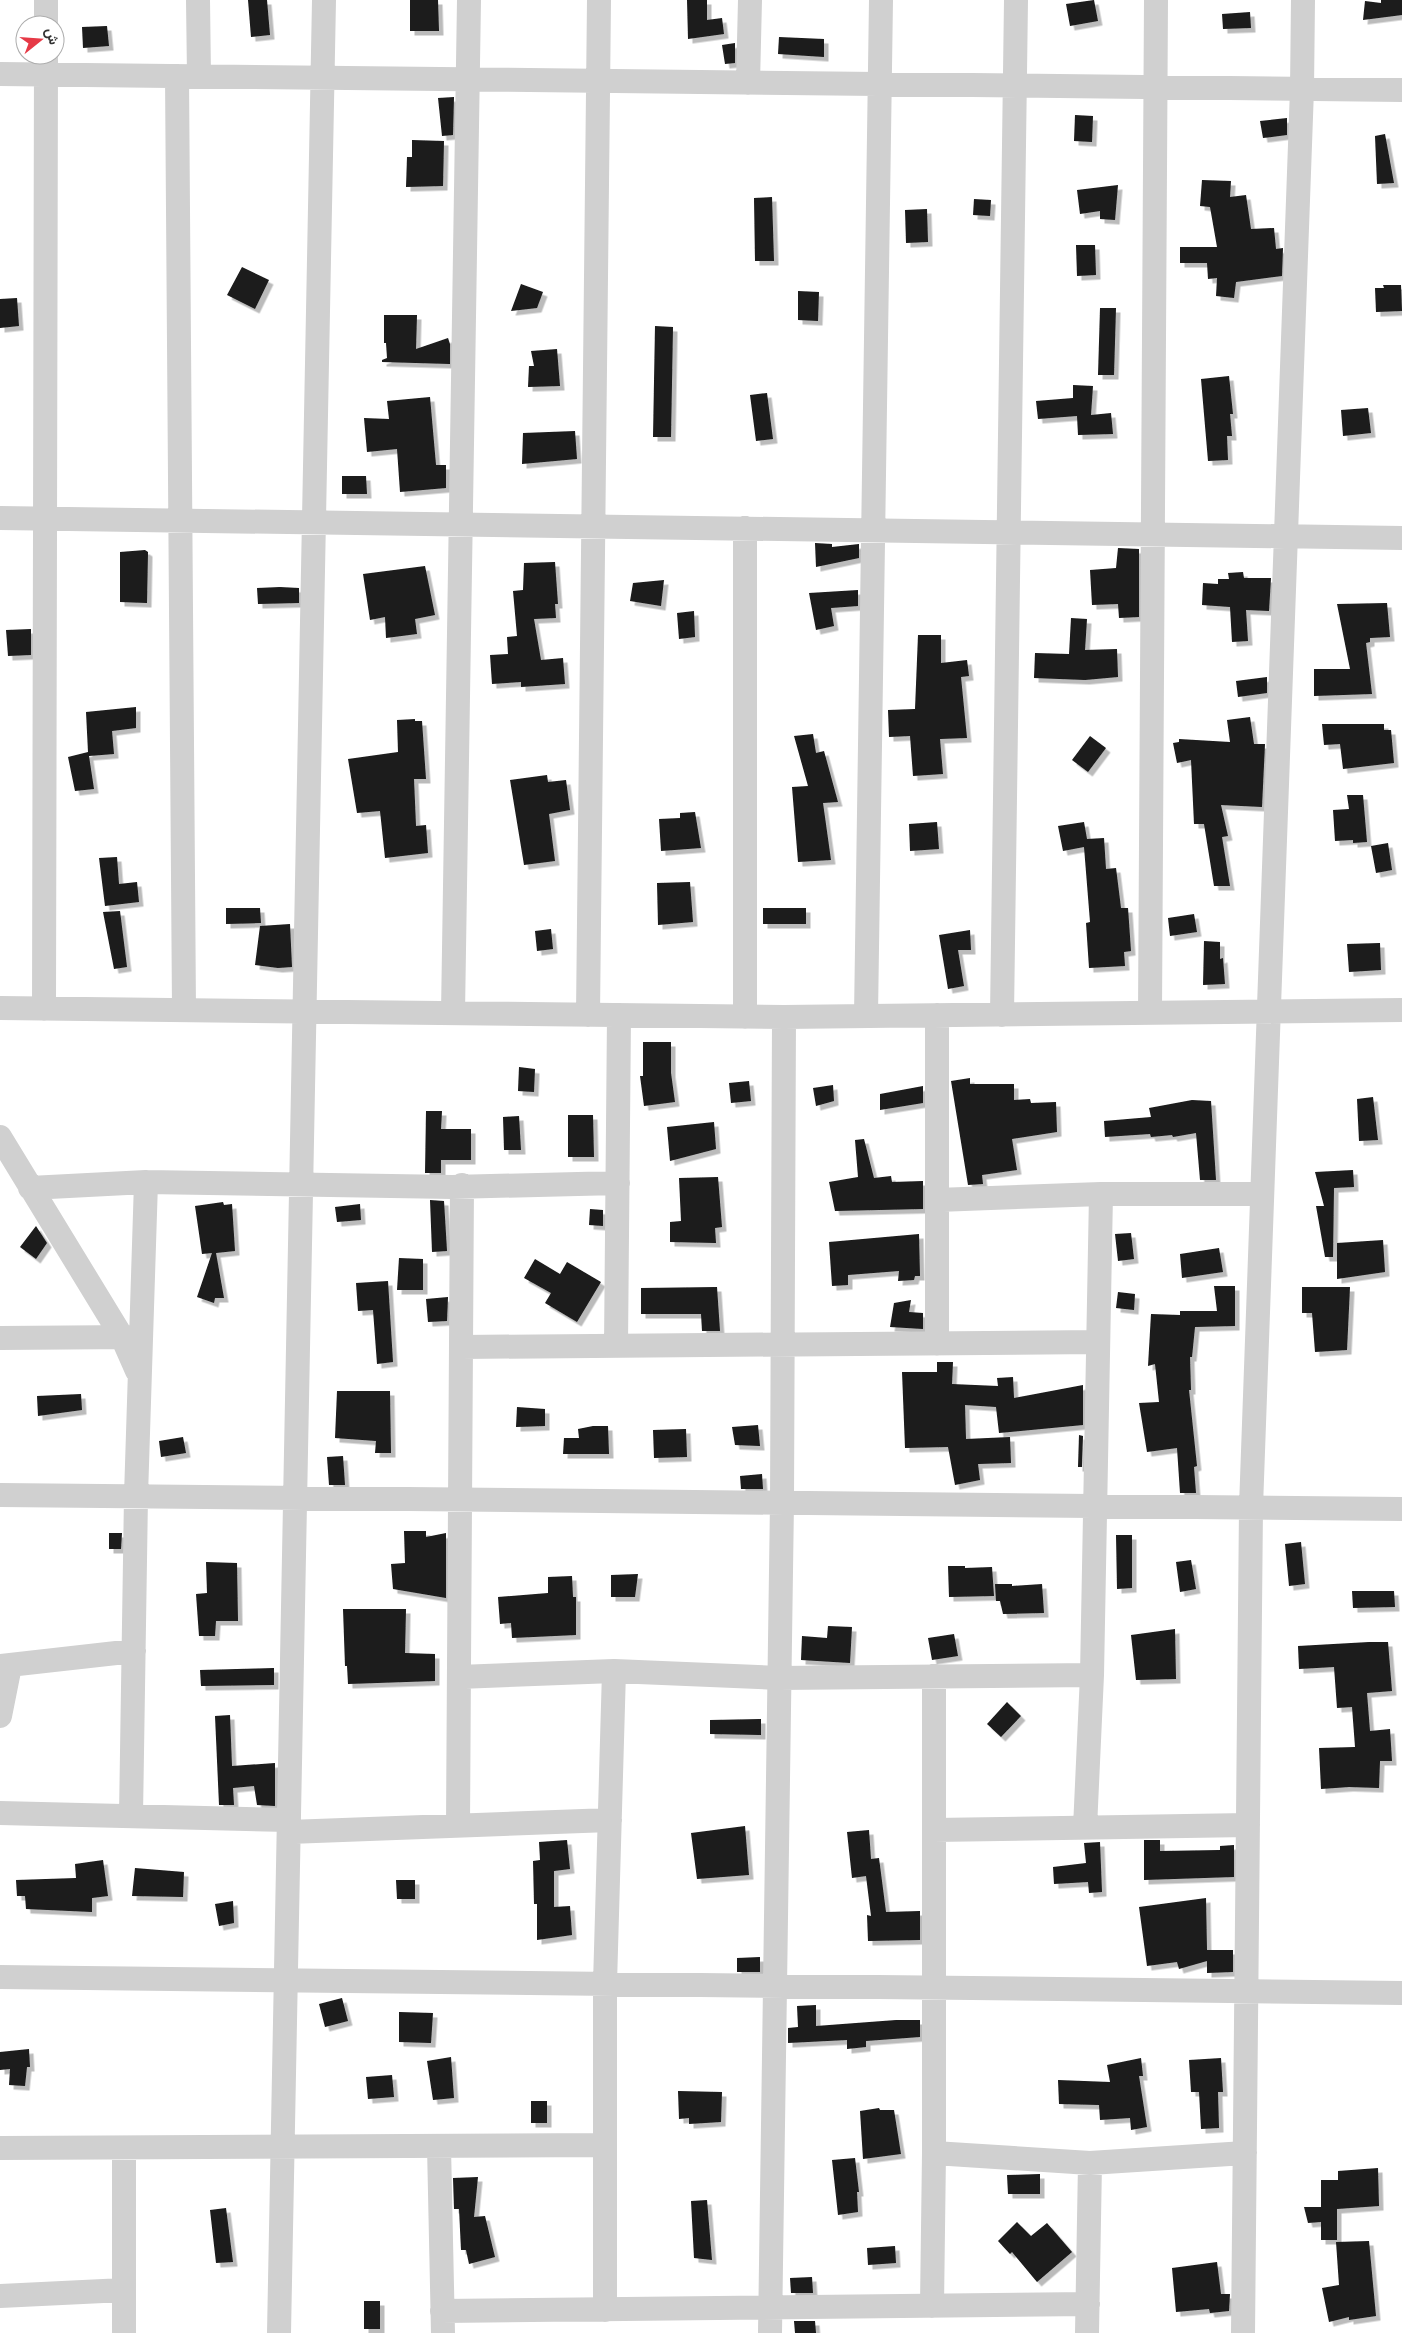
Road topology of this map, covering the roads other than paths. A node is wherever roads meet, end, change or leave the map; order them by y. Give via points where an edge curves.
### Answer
1 (46, 0) edge
2 (198, 0) edge
3 (324, 0) edge
4 (469, 0) edge
5 (600, 0) edge
6 (750, 0) edge
7 (881, 0) edge
8 (1016, 0) edge
9 (1156, 0) edge
10 (1302, 0) edge
11 (46, 15) edge
12 (46, 65) edge
13 (0, 74) edge
14 (188, 76) junction
15 (323, 78) junction
16 (467, 79) junction
17 (599, 81) junction
18 (748, 83) junction
19 (880, 84) junction
20 (1015, 85) junction
21 (1156, 87) junction
22 (1302, 89) junction
23 (1402, 90) edge
24 (0, 518) edge
25 (45, 518) junction
26 (180, 520) junction
27 (314, 522) junction
28 (461, 524) junction
29 (594, 526) junction
30 (746, 528) junction
31 (873, 530) junction
32 (1009, 532) junction
33 (1153, 534) junction
34 (1285, 536) junction
35 (1402, 538) edge
36 (0, 1008) edge
37 (44, 1009) junction
38 (184, 1010) junction
39 (1402, 1010) edge
40 (304, 1012) junction
41 (1269, 1012) junction
42 (454, 1013) junction
43 (1150, 1013) junction
44 (588, 1015) junction
45 (619, 1015) junction
46 (937, 1015) junction
47 (1002, 1015) junction
48 (745, 1016) junction
49 (866, 1016) junction
50 (784, 1017) junction
51 (0, 1137) edge
52 (146, 1182) junction
53 (618, 1183) junction
54 (301, 1184) junction
55 (462, 1186) junction
56 (30, 1188) junction
57 (1101, 1194) junction
58 (1262, 1194) junction
59 (937, 1200) junction
60 (131, 1337) junction
61 (0, 1338) edge
62 (1098, 1342) junction
63 (937, 1344) junction
64 (616, 1346) junction
65 (783, 1346) junction
66 (461, 1347) junction
67 (0, 1495) edge
68 (136, 1496) junction
69 (295, 1498) junction
70 (460, 1499) junction
71 (782, 1502) junction
72 (1095, 1506) junction
73 (1251, 1507) junction
74 (1402, 1509) edge
75 (134, 1650) junction
76 (5, 1666) edge
77 (614, 1671) junction
78 (1092, 1675) junction
79 (934, 1676) junction
80 (459, 1677) junction
81 (779, 1678) junction
82 (0, 1716) edge
83 (0, 1813) edge
84 (131, 1816) junction
85 (610, 1820) junction
86 (458, 1825) junction
87 (1248, 1825) junction
88 (289, 1826) junction
89 (1085, 1828) junction
90 (934, 1830) junction
91 (0, 1977) edge
92 (286, 1981) junction
93 (605, 1984) junction
94 (775, 1986) junction
95 (934, 1988) junction
96 (1246, 1991) junction
97 (1402, 1993) edge
98 (605, 2144) junction
99 (439, 2146) junction
100 (0, 2148) edge
101 (124, 2148) junction
102 (283, 2148) junction
103 (934, 2153) junction
104 (1245, 2153) junction
105 (1090, 2163) junction
106 (124, 2290) junction
107 (0, 2296) edge
108 (1088, 2304) junction
109 (932, 2306) junction
110 (770, 2308) junction
111 (604, 2310) junction
112 (442, 2322) edge
113 (124, 2333) edge
114 (279, 2333) edge
115 (770, 2333) edge
116 (1088, 2333) edge
117 (1244, 2333) edge

1 - 11 street
2 - 14 street
3 - 15 street
4 - 16 street
5 - 17 street
6 - 18 street
7 - 19 street
8 - 20 street
9 - 21 street
10 - 22 street
12 - 13 street
12 - 14 street
12 - 25 street
14 - 15 street
14 - 26 street
15 - 16 street
15 - 27 street
16 - 17 street
16 - 28 street
17 - 18 street
17 - 29 street
18 - 19 street
19 - 20 street
19 - 31 street
20 - 21 street
20 - 32 street
21 - 22 street
21 - 33 street
22 - 23 street
22 - 34 street
24 - 25 street
25 - 26 street
25 - 37 street
26 - 27 street
26 - 38 street
27 - 28 street
27 - 40 street
28 - 29 street
28 - 42 street
29 - 30 street
29 - 44 street
30 - 31 street
30 - 48 street
31 - 32 street
31 - 49 street
32 - 33 street
32 - 47 street
33 - 34 street
33 - 43 street
34 - 35 street
34 - 41 street
36 - 37 street
37 - 38 street
38 - 40 street
39 - 41 street
40 - 42 street
40 - 54 street
41 - 43 street
41 - 58 street
42 - 44 street
43 - 47 street
44 - 45 street
45 - 48 street
45 - 53 street
46 - 47 street
46 - 49 street
46 - 59 street
48 - 50 street
49 - 50 street
50 - 65 street
51 - 56 street
52 - 54 street
52 - 56 street
52 - 60 street
53 - 55 street
53 - 64 street
54 - 55 street
54 - 69 street
55 - 66 street
56 - 60 street
57 - 58 street
57 - 59 street
57 - 62 street
58 - 73 street
59 - 63 street
60 - 61 street
60 - 68 street via 140,1377
62 - 63 street
62 - 72 street
63 - 65 street
64 - 65 street
64 - 66 street
65 - 71 street
66 - 70 street
67 - 68 street
68 - 69 street
68 - 75 street
69 - 70 street
69 - 88 street
70 - 71 street
70 - 80 street
71 - 72 street
71 - 81 street
72 - 73 street
72 - 78 street
73 - 74 street
73 - 87 street
75 - 76 street
75 - 84 street
76 - 82 street
77 - 80 street
77 - 81 street
77 - 85 street
78 - 79 street
78 - 89 street
79 - 81 street
79 - 90 street
80 - 86 street
81 - 94 street
83 - 84 street
84 - 88 street
85 - 86 street
85 - 93 street
86 - 88 street
87 - 89 street
87 - 96 street
88 - 92 street
89 - 90 street
90 - 95 street
91 - 92 street
92 - 93 street
92 - 102 street
93 - 94 street
93 - 98 street
94 - 95 street
94 - 110 street
95 - 96 street
95 - 103 street
96 - 97 street
96 - 104 street
98 - 99 street
98 - 111 street
99 - 102 street
99 - 112 street
100 - 101 street
101 - 102 street
101 - 106 street
102 - 114 street
103 - 105 street
103 - 109 street
104 - 105 street
104 - 117 street
105 - 108 street
106 - 107 street
106 - 113 street
108 - 109 street
108 - 116 street
109 - 110 street
110 - 111 street
110 - 115 street
111 - 112 street

